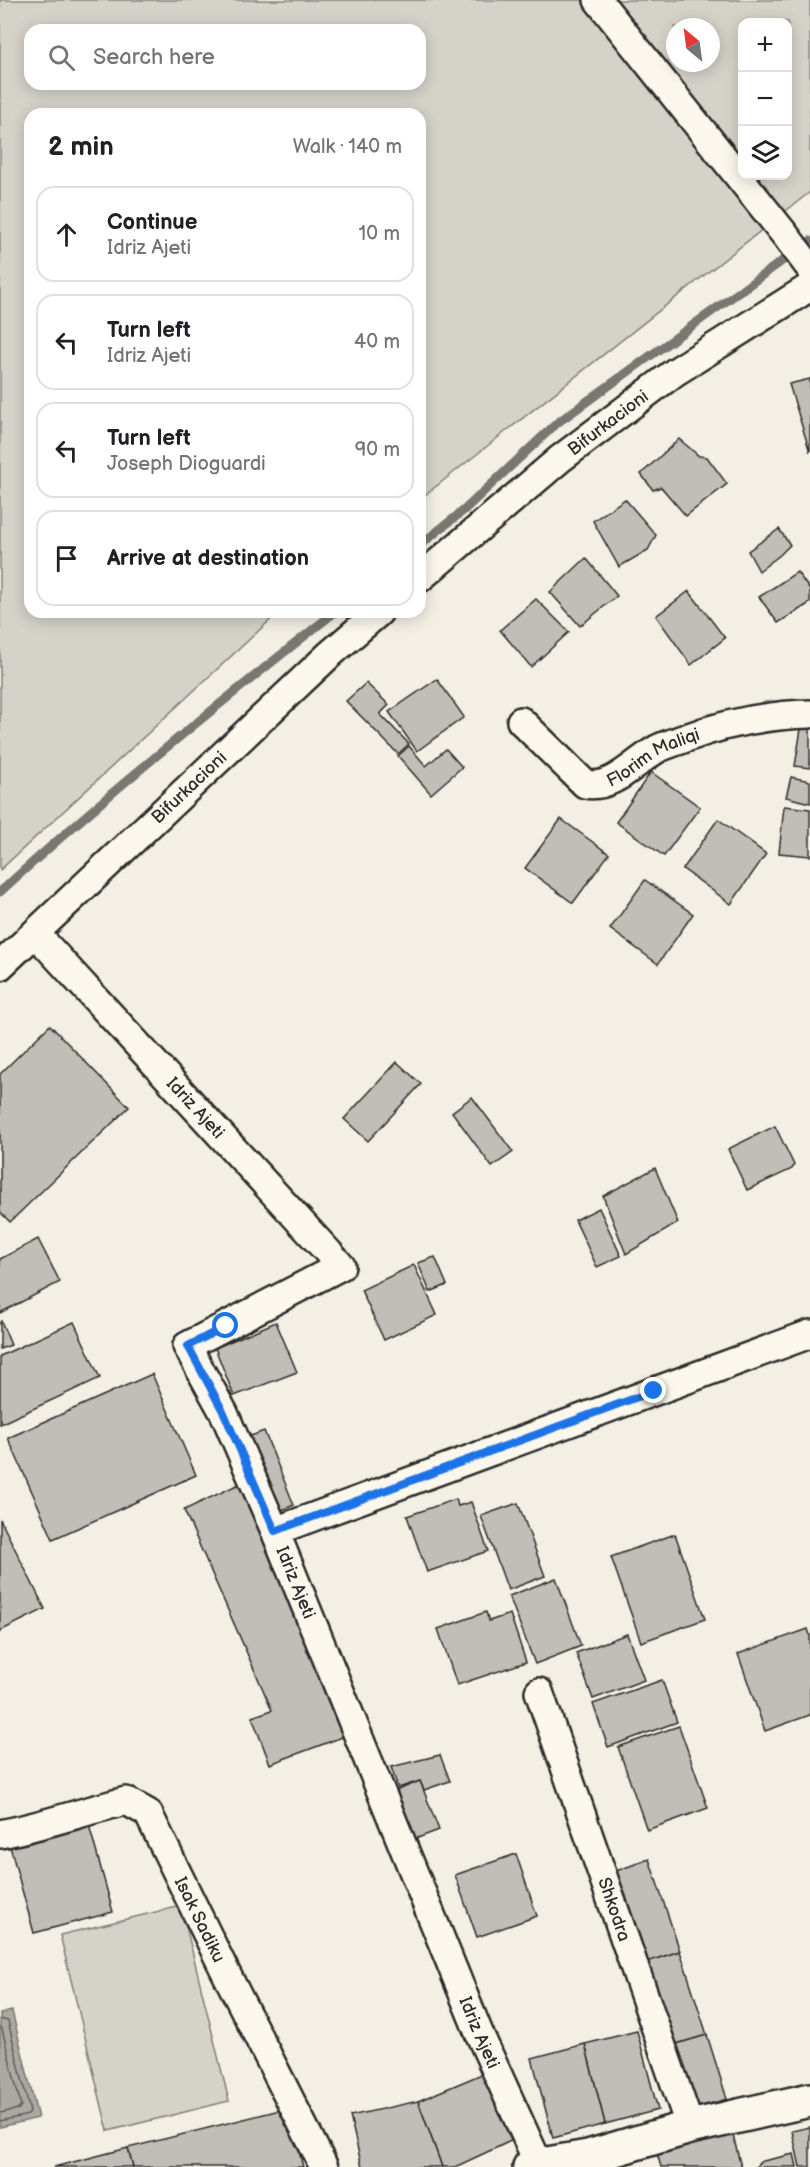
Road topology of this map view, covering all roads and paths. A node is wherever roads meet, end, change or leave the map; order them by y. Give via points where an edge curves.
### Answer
1 (598, 0) edge
2 (810, 268) edge
3 (810, 287) edge
4 (426, 573) edge
5 (372, 618) edge
6 (810, 714) edge
7 (521, 721) dead end
8 (36, 934) junction
9 (0, 966) edge
10 (810, 1334) edge
11 (275, 1531) junction
12 (539, 1692) dead end
13 (0, 1834) edge
14 (810, 2100) edge
15 (690, 2127) junction
16 (547, 2165) edge
17 (324, 2167) edge

1 - 2 street
3 - 4 street, Bifurkacioni via 675,372 560,459
5 - 8 street, Bifurkacioni
6 - 7 street, Florim Maliqi via 734,723 698,734 659,748 596,786 585,784
8 - 9 street, Bifurkacioni
8 - 11 street, Idriz Ajeti via 341,1266 188,1346 224,1413
10 - 11 street
11 - 16 street, Idriz Ajeti via 479,2032
12 - 15 street, Shkodra
13 - 17 street, Isak Sadiku via 126,1801 148,1813
14 - 15 main road
15 - 16 main road

